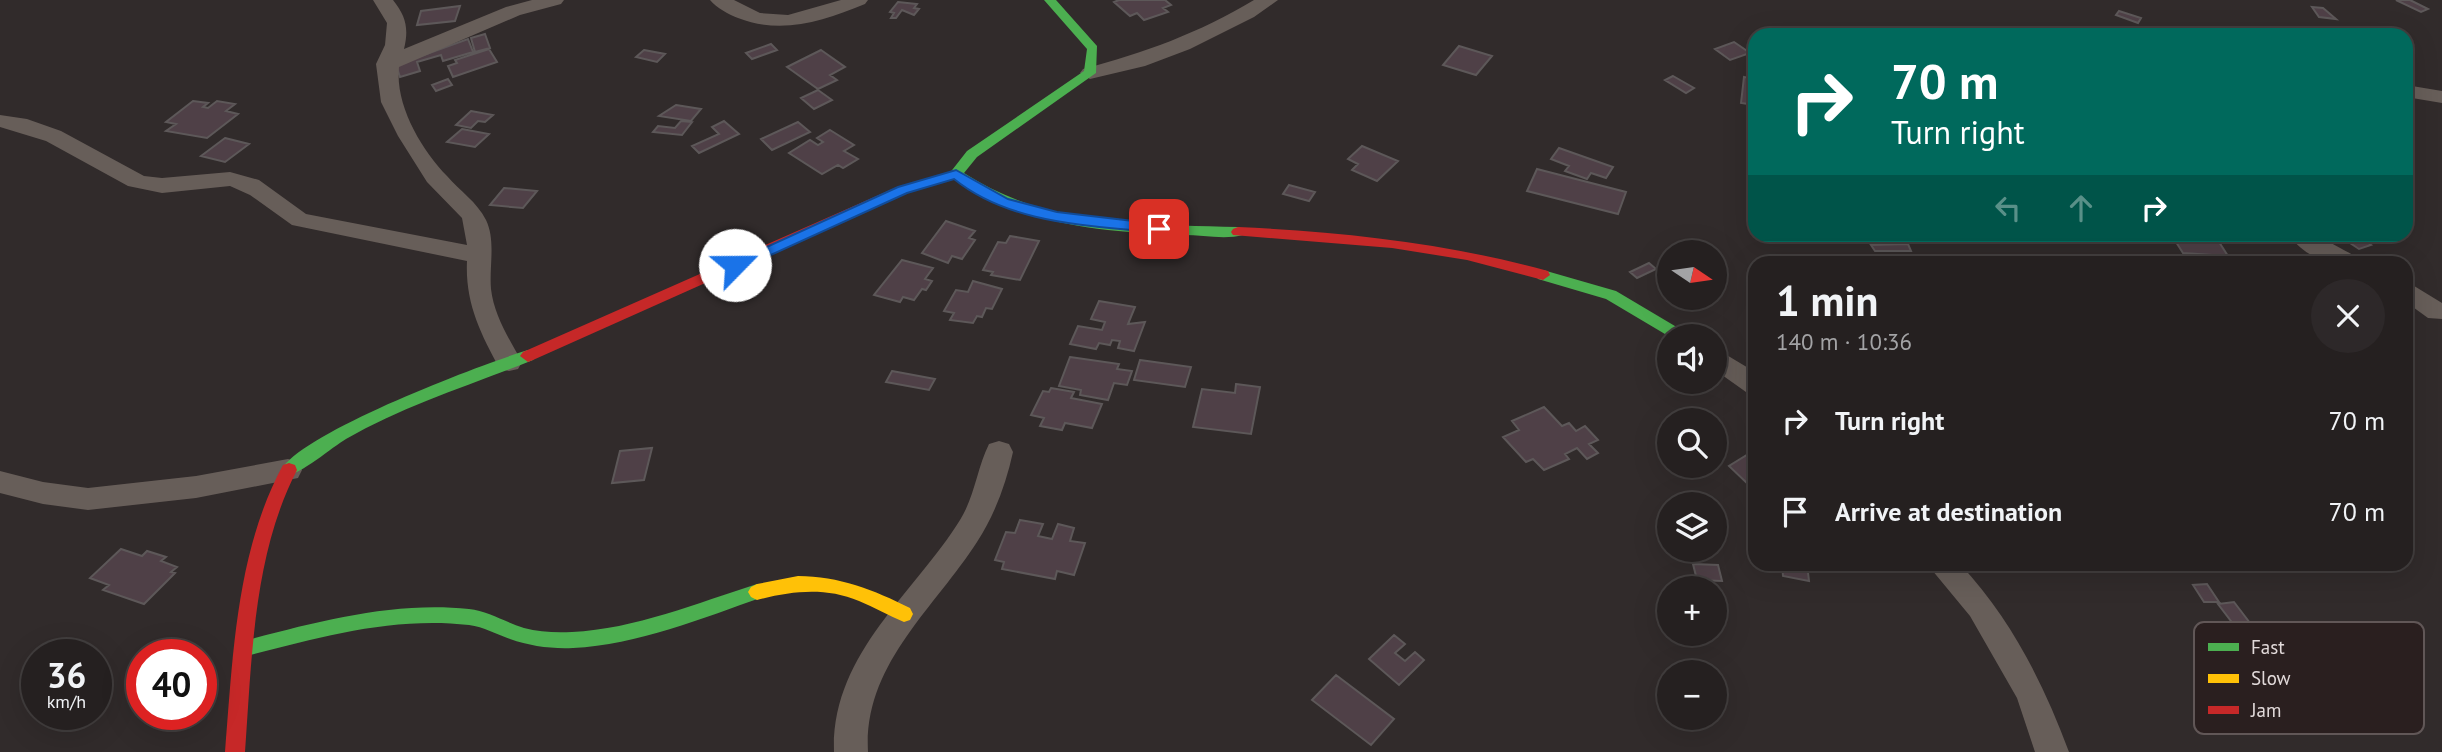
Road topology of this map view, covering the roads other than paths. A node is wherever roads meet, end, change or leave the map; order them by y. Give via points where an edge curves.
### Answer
1 (383, 0) edge
2 (555, 0) edge
3 (720, 0) edge
4 (858, 0) edge
5 (1050, 0) edge
6 (1268, 0) edge
7 (386, 64) junction
8 (1090, 74) junction
9 (2413, 91) edge
10 (2442, 97) edge
11 (0, 121) edge
12 (956, 174) junction
13 (2308, 242) edge
14 (479, 255) junction
15 (2335, 256) edge
16 (2413, 294) edge
17 (2413, 311) edge
18 (2440, 312) edge
19 (1660, 324) edge
20 (509, 362) junction
21 (1727, 365) edge
22 (1748, 380) edge
23 (999, 452) dead end
24 (289, 470) junction
25 (0, 482) edge
26 (1948, 571) edge
27 (904, 614) junction
28 (243, 649) junction
29 (235, 752) edge
30 (851, 752) edge
31 (2052, 752) edge

1 - 7 street via 396,13 399,28
2 - 7 street via 513,11
3 - 4 street via 761,21 782,23
5 - 8 street via 1093,49
6 - 8 street via 1172,52
7 - 14 street via 395,113 435,177 476,224
8 - 12 street via 972,154
9 - 10 street
11 - 14 street via 35,127 139,182 242,181 300,220
12 - 19 street via 976,190 1003,202 1057,217 1134,227 1402,243 1481,256 1611,295
12 - 20 street via 902,190 587,333
13 - 15 street
14 - 20 street via 479,289 490,325
16 - 18 street
17 - 18 street
20 - 24 street via 333,437
21 - 22 street
23 - 27 street via 992,488 969,531
24 - 25 street via 196,487 88,499
24 - 28 street via 277,487 269,516
26 - 31 street via 1981,607 2031,693
27 - 28 street via 869,596 824,582 783,584 607,636 530,637 470,617 420,616 347,621
27 - 30 street via 877,658 856,708
28 - 29 street

